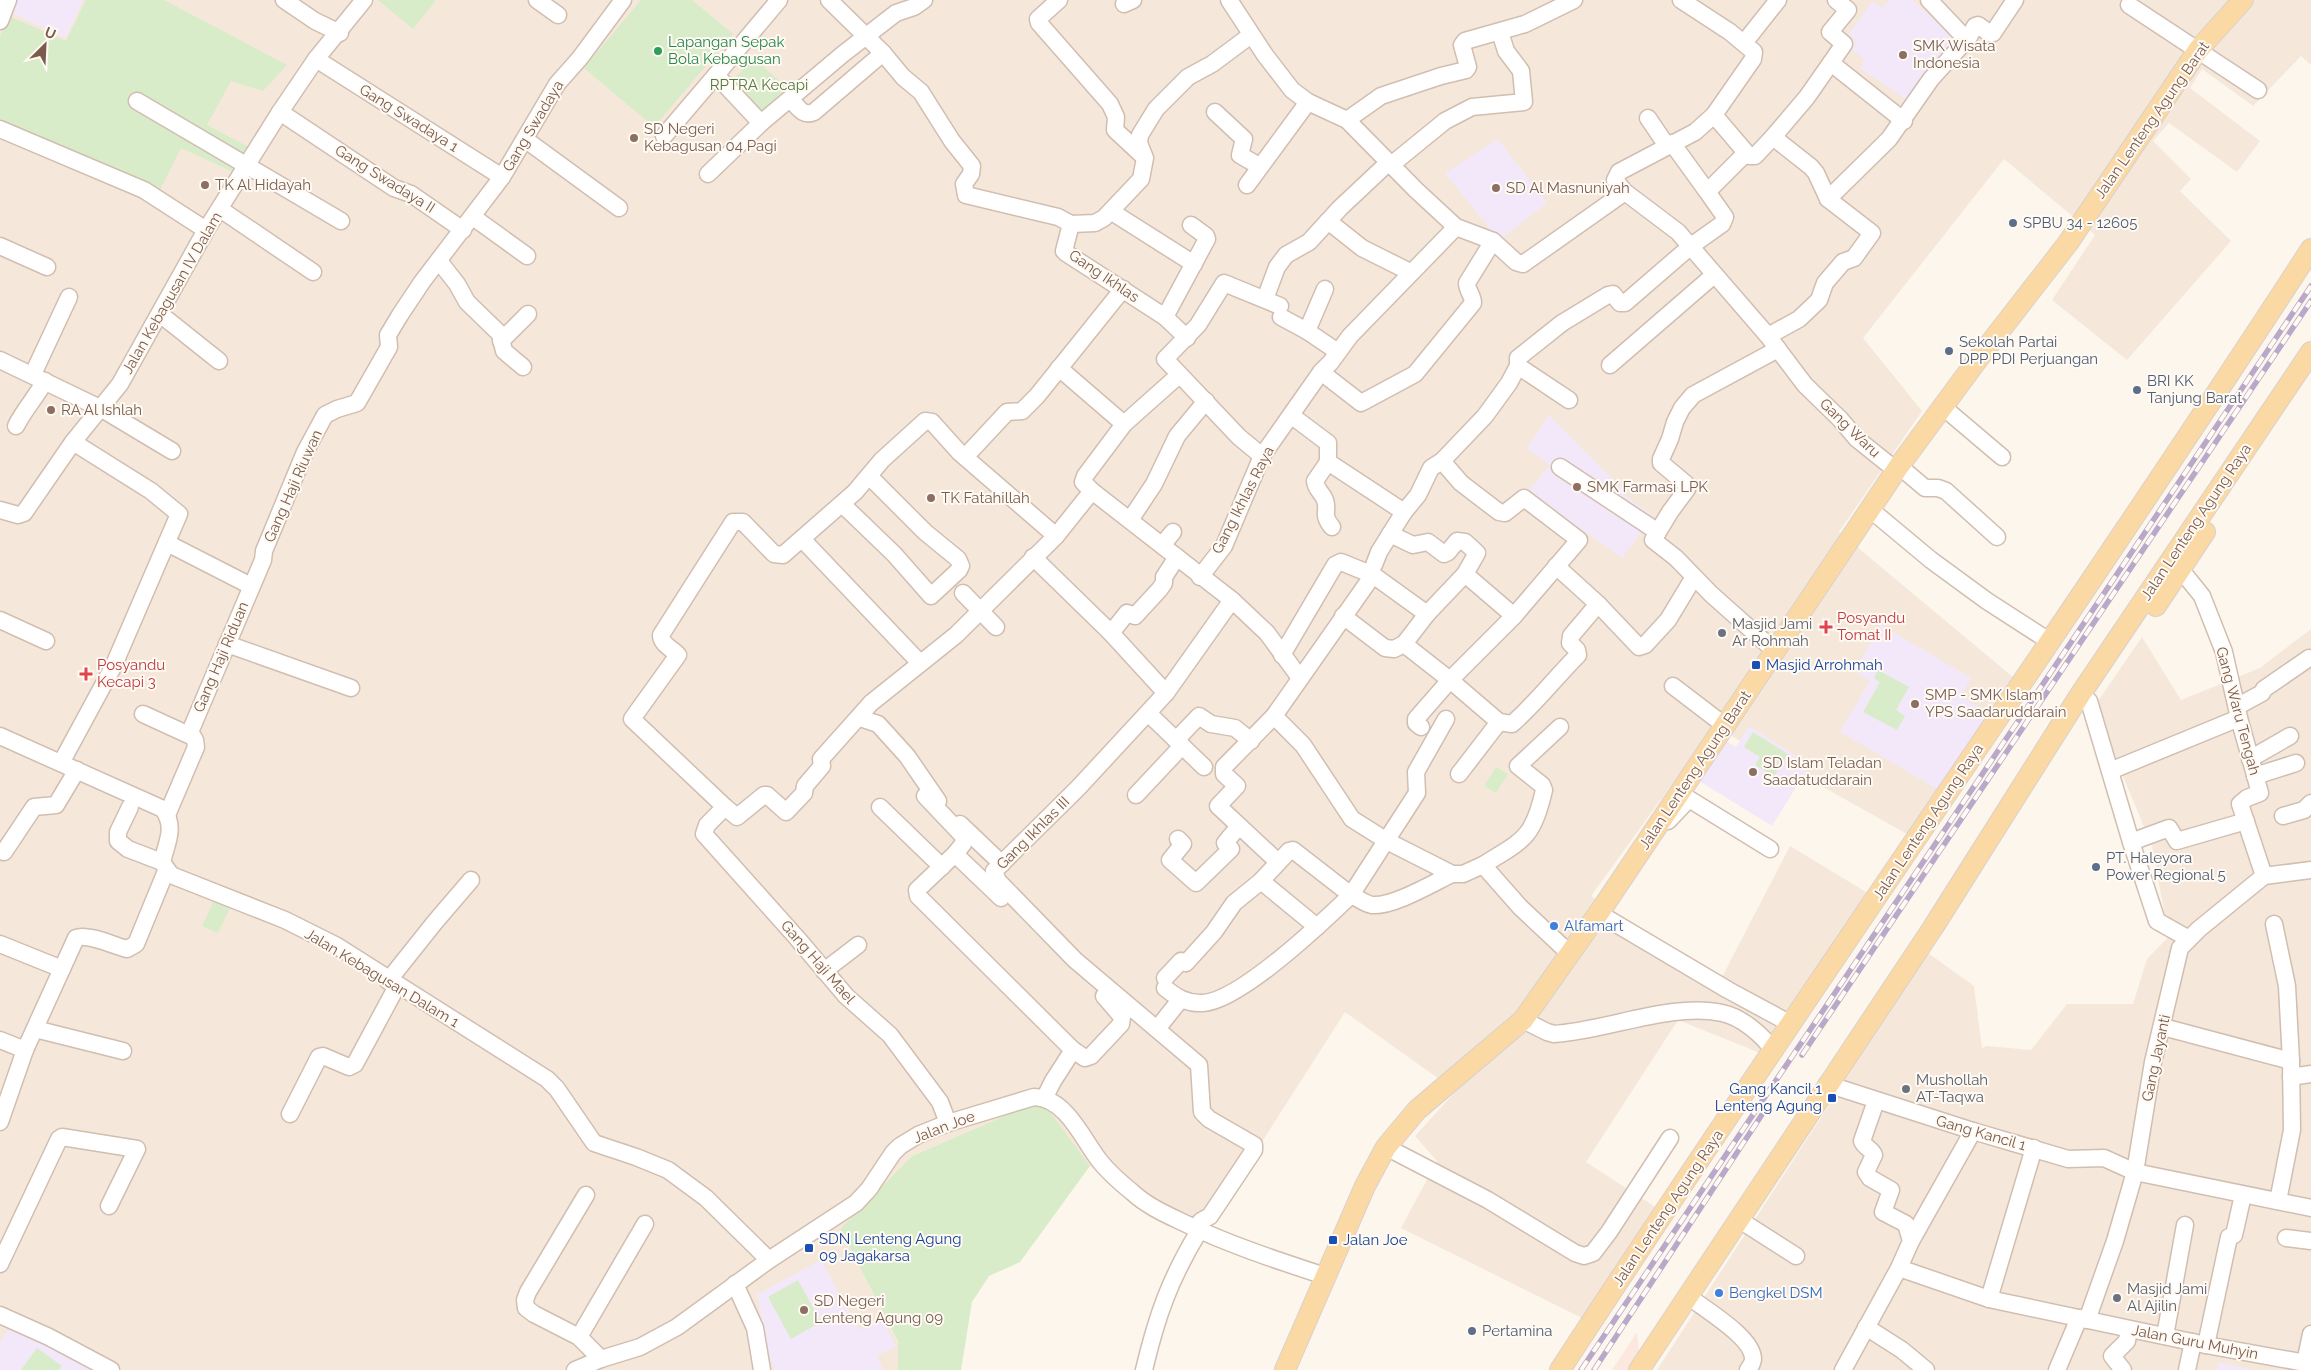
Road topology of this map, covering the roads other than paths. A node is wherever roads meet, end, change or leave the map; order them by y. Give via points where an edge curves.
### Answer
1 (8, 0) edge
2 (284, 0) edge
3 (537, 0) edge
4 (623, 0) edge
5 (779, 0) edge
6 (829, 0) edge
7 (924, 0) edge
8 (1059, 0) edge
9 (1229, 0) edge
10 (1574, 0) edge
11 (1681, 0) edge
12 (1778, 0) edge
13 (1836, 0) edge
14 (1929, 0) edge
15 (2015, 0) edge
16 (2243, 0) edge
17 (358, 2) edge
18 (2129, 5) dead end
19 (558, 15) dead end
20 (0, 22) edge
21 (1500, 32) junction
22 (340, 33) junction
23 (867, 35) junction
24 (1251, 35) junction
25 (1966, 39) junction
26 (1744, 43) junction
27 (2198, 50) junction
28 (882, 53) junction
29 (316, 59) junction
30 (1831, 63) junction
31 (716, 75) junction
32 (2258, 90) dead end
33 (791, 100) junction
34 (137, 101) dead end
35 (1308, 102) junction
36 (280, 112) junction
37 (1215, 112) dead end
38 (1714, 115) junction
39 (1648, 118) dead end
40 (1347, 120) junction
41 (1904, 121) junction
42 (761, 123) junction
43 (0, 128) edge
44 (664, 136) dead end
45 (1773, 138) junction
46 (526, 140) junction
47 (1669, 145) junction
48 (1746, 153) junction
49 (1145, 158) junction
50 (1390, 164) junction
51 (248, 165) junction
52 (1260, 166) junction
53 (708, 174) dead end
54 (502, 177) junction
55 (1247, 185) dead end
56 (1706, 190) junction
57 (1625, 192) junction
58 (1828, 199) junction
59 (619, 208) dead end
60 (220, 209) junction
61 (1112, 212) junction
62 (340, 221) dead end
63 (1328, 221) junction
64 (468, 224) junction
65 (1072, 224) junction
66 (1191, 226) dead end
67 (1456, 227) junction
68 (206, 230) junction
69 (1493, 241) junction
70 (0, 246) edge
71 (1691, 246) junction
72 (2311, 248) edge
73 (527, 256) dead end
74 (439, 261) junction
75 (1194, 264) junction
76 (46, 267) dead end
77 (314, 272) dead end
78 (1410, 272) junction
79 (1714, 274) junction
80 (1123, 289) junction
81 (1325, 290) dead end
82 (68, 297) dead end
83 (1265, 299) junction
84 (160, 314) junction
85 (528, 314) dead end
86 (1165, 317) junction
87 (1307, 331) junction
88 (1187, 338) junction
89 (501, 341) junction
90 (1773, 342) junction
91 (1338, 352) junction
92 (2311, 352) edge
93 (0, 360) edge
94 (218, 361) dead end
95 (1610, 365) dead end
96 (1518, 366) junction
97 (523, 367) dead end
98 (1059, 368) junction
99 (1322, 372) junction
100 (2311, 372) edge
101 (1179, 376) junction
102 (39, 378) junction
103 (1569, 400) dead end
104 (1206, 401) junction
105 (1943, 407) junction
106 (102, 409) junction
107 (1292, 416) junction
108 (1124, 424) junction
109 (16, 426) dead end
110 (73, 442) junction
111 (172, 451) dead end
112 (1262, 456) junction
113 (965, 457) junction
114 (2002, 458) dead end
115 (1442, 461) junction
116 (1328, 462) junction
117 (1560, 468) dead end
118 (1898, 468) junction
119 (869, 476) junction
120 (1092, 492) junction
121 (842, 504) junction
122 (0, 510) edge
123 (1871, 510) junction
124 (1404, 512) junction
125 (1130, 520) junction
126 (1332, 527) dead end
127 (1173, 532) dead end
128 (1658, 532) junction
129 (1390, 534) junction
130 (1056, 536) junction
131 (1998, 537) dead end
132 (802, 539) junction
133 (167, 543) junction
134 (1162, 545) junction
135 (1177, 556) junction
136 (1033, 557) junction
137 (1556, 566) junction
138 (1374, 570) junction
139 (2181, 570) junction
140 (1465, 574) junction
141 (1200, 577) junction
142 (1694, 577) junction
143 (251, 586) junction
144 (963, 594) dead end
145 (1232, 600) junction
146 (1598, 604) junction
147 (979, 611) junction
148 (1427, 614) junction
149 (1343, 616) junction
150 (1514, 616) junction
151 (0, 620) edge
152 (996, 627) dead end
153 (1111, 633) junction
154 (46, 640) dead end
155 (2049, 641) junction
156 (227, 644) junction
157 (1404, 644) junction
158 (1775, 651) junction
159 (1282, 655) junction
160 (2309, 658) dead end
161 (920, 662) junction
162 (1300, 678) junction
163 (1450, 680) junction
164 (1673, 686) dead end
165 (351, 688) dead end
166 (1166, 693) junction
167 (2089, 701) junction
168 (2238, 712) junction
169 (1148, 713) junction
170 (142, 714) dead end
171 (1274, 716) junction
172 (860, 718) junction
173 (1446, 718) dead end
174 (1499, 722) junction
175 (1724, 725) junction
176 (1421, 727) dead end
177 (1560, 727) dead end
178 (0, 736) edge
179 (191, 736) junction
180 (2290, 736) dead end
181 (1251, 741) junction
182 (1179, 743) junction
183 (2250, 759) junction
184 (62, 763) junction
185 (2296, 763) dead end
186 (1204, 767) dead end
187 (77, 770) junction
188 (2110, 771) junction
189 (2033, 772) junction
190 (1459, 774) dead end
191 (2255, 776) junction
192 (1136, 795) dead end
193 (925, 796) dead end
194 (2311, 803) edge
195 (724, 806) junction
196 (130, 807) dead end
197 (880, 807) dead end
198 (167, 815) junction
199 (2283, 816) dead end
200 (2246, 822) junction
201 (1239, 826) junction
202 (1178, 839) dead end
203 (1387, 841) junction
204 (2131, 842) junction
205 (1642, 847) junction
206 (1770, 849) dead end
207 (4, 852) dead end
208 (955, 854) junction
209 (1278, 862) junction
210 (1002, 864) junction
211 (1482, 865) junction
212 (164, 867) junction
213 (942, 867) junction
214 (2311, 870) edge
215 (1452, 874) junction
216 (2264, 876) junction
217 (470, 880) dead end
218 (1260, 880) junction
219 (1351, 894) junction
220 (1598, 913) junction
221 (2274, 924) dead end
222 (1317, 927) junction
223 (2189, 939) junction
224 (0, 944) edge
225 (858, 945) dead end
226 (1570, 954) junction
227 (62, 969) junction
228 (824, 971) junction
229 (393, 983) junction
230 (1180, 1000) junction
231 (1523, 1020) junction
232 (1791, 1024) junction
233 (2163, 1027) junction
234 (35, 1029) junction
235 (1157, 1029) junction
236 (0, 1040) edge
237 (25, 1050) junction
238 (1073, 1050) junction
239 (1774, 1051) junction
240 (123, 1052) dead end
241 (2291, 1069) junction
242 (2311, 1074) edge
243 (1827, 1084) junction
244 (1045, 1097) junction
245 (1876, 1101) junction
246 (290, 1114) dead end
247 (0, 1122) edge
248 (948, 1123) junction
249 (1973, 1131) junction
250 (1670, 1138) dead end
251 (1386, 1147) junction
252 (2034, 1148) junction
253 (2135, 1172) junction
254 (2243, 1194) junction
255 (586, 1195) dead end
256 (2278, 1201) junction
257 (110, 1206) dead end
258 (2311, 1208) edge
259 (1738, 1219) junction
260 (645, 1224) dead end
261 (2186, 1224) dead end
262 (1200, 1231) junction
263 (2286, 1238) dead end
264 (1911, 1241) junction
265 (2311, 1241) edge
266 (1796, 1256) dead end
267 (769, 1260) junction
268 (0, 1264) edge
269 (1899, 1268) junction
270 (1325, 1276) junction
271 (735, 1284) junction
272 (1688, 1296) junction
273 (1989, 1299) junction
274 (0, 1316) edge
275 (2083, 1319) junction
276 (1866, 1327) junction
277 (2129, 1330) junction
278 (2311, 1334) edge
279 (2165, 1336) junction
280 (579, 1337) junction
281 (2199, 1344) junction
282 (601, 1358) junction
283 (2308, 1364) edge
284 (111, 1370) edge
285 (575, 1370) edge
286 (762, 1370) edge
287 (1144, 1370) edge
288 (1285, 1370) edge
289 (1560, 1370) edge
290 (1639, 1370) edge
291 (1748, 1370) edge
292 (1843, 1370) edge
293 (1926, 1370) edge
294 (2058, 1370) edge
295 (2123, 1370) edge
296 (2187, 1370) edge

1 - 20 street
2 - 22 street
3 - 19 street
4 - 46 street, Gang Swadaya via 557,84
5 - 31 street
6 - 23 street
7 - 23 street via 896,13
8 - 49 street via 1038,19 1039,23 1110,104 1116,117 1115,130
9 - 24 street
10 - 21 street via 1525,24
11 - 26 street
12 - 26 street
13 - 30 street via 1848,10 1830,32 1844,44
14 - 25 street
15 - 25 street via 1993,33 1976,25
16 - 27 main road, Jalan Lenteng Agung Barat
17 - 22 street, Jalan Kebagusan IV Dalam
18 - 27 street
21 - 40 street via 1464,42 1466,70 1381,96
21 - 50 street via 1506,50 1521,71 1524,102 1472,107 1445,121
22 - 29 street, Jalan Kebagusan IV Dalam
23 - 28 street
23 - 33 street
24 - 35 street via 1292,90
24 - 49 street via 1188,77 1156,109 1140,139
25 - 41 street
26 - 38 street via 1754,52 1753,59
27 - 32 street
27 - 105 main road, Jalan Lenteng Agung Barat via 2068,243
28 - 33 street via 814,112 803,112
28 - 65 street via 921,92 972,166 964,190 966,195 1058,217
29 - 36 street, Jalan Kebagusan IV Dalam
29 - 54 street, Gang Swadaya 1
30 - 41 street
30 - 45 street
31 - 42 street
31 - 44 street
33 - 42 street
34 - 51 street
35 - 40 street
35 - 52 street
36 - 51 street, Jalan Kebagusan IV Dalam
36 - 64 street, Gang Swadaya II via 394,188
37 - 52 street via 1244,138 1240,155
38 - 47 street via 1695,132
38 - 48 street
39 - 47 street
40 - 50 street
41 - 58 street
42 - 53 street
43 - 68 street via 144,190
45 - 48 street via 1755,156
45 - 58 street via 1811,167
46 - 54 street, Gang Swadaya
46 - 59 street
47 - 56 street
47 - 57 street via 1616,175
48 - 56 street
49 - 61 street via 1141,179
50 - 63 street
50 - 67 street
51 - 60 street, Jalan Kebagusan IV Dalam
51 - 62 street
52 - 55 street
54 - 64 street, Gang Swadaya
56 - 71 street via 1724,221
57 - 69 street via 1523,264 1516,262
57 - 71 street, Gang Waru
58 - 90 street via 1872,233 1854,258 1842,262 1825,282 1819,300
60 - 68 street, Jalan Kebagusan IV Dalam
60 - 77 street
61 - 65 street via 1095,223
61 - 75 street
63 - 78 street via 1362,248
63 - 83 street via 1309,242 1286,255
64 - 73 street, Gang Swadaya II
64 - 74 street, Gang Haji Riuwan
65 - 80 street, Gang Ikhlas via 1065,252
66 - 75 street via 1207,239
67 - 69 street
67 - 78 street, Gang Ikhlas Raya
68 - 84 street, Jalan Kebagusan IV Dalam
69 - 99 street via 1468,283 1473,303 1415,374 1362,403
70 - 76 street
71 - 79 street, Gang Waru
71 - 96 street via 1625,303 1620,303 1610,294 1562,323 1518,358
72 - 155 main road, Jalan Lenteng Agung Raya
74 - 89 street via 458,284 467,302 500,334
74 - 143 street, Gang Haji Riuwan via 388,335 389,347 357,403 325,415 288,492
75 - 86 street
78 - 91 street, Gang Ikhlas Raya
79 - 90 street, Gang Waru
79 - 95 street
80 - 86 street, Gang Ikhlas
80 - 98 street
81 - 87 street
82 - 102 street
83 - 87 street
83 - 88 street via 1222,285
84 - 94 street
84 - 106 street, Jalan Kebagusan IV Dalam
85 - 89 street
86 - 88 street, Gang Ikhlas
87 - 91 street
88 - 101 street via 1165,361
89 - 97 street via 504,351
90 - 118 street, Gang Waru via 1805,385 1857,439
90 - 128 street via 1693,395 1682,408 1661,459 1688,486
91 - 99 street, Gang Ikhlas Raya
92 - 189 main road, Jalan Lenteng Agung Raya via 2080,695
93 - 102 street
96 - 103 street
96 - 115 street via 1485,416
98 - 108 street
98 - 113 street via 1024,409 1007,412
99 - 107 street, Gang Ikhlas Raya
100 - 139 main road
101 - 104 street
101 - 108 street
102 - 106 street
102 - 109 street
104 - 112 street via 1239,437
104 - 125 street via 1176,436 1154,484
105 - 114 street
105 - 118 main road, Jalan Lenteng Agung Barat
106 - 110 street, Jalan Kebagusan IV Dalam
106 - 111 street
107 - 112 street, Gang Ikhlas Raya
107 - 116 street via 1328,443
108 - 120 street via 1085,476 1083,482
110 - 122 street, Jalan Kebagusan IV Dalam via 24,513 18,515
110 - 133 street via 178,511 179,516
112 - 141 street, Gang Ikhlas Raya via 1224,546
113 - 119 street via 928,420 882,460
113 - 130 street
115 - 124 street via 1431,468 1418,495
115 - 137 street via 1461,483 1499,512 1505,513 1524,498 1578,540
116 - 124 street
116 - 126 street via 1315,484 1325,500 1325,517
117 - 128 street
118 - 123 main road, Jalan Lenteng Agung Barat
118 - 131 street, Gang Waru via 1925,488 1946,491
119 - 121 street
119 - 121 street via 958,560 961,566 958,570 931,596 894,554
120 - 125 street
120 - 130 street
121 - 132 street
123 - 155 street via 1931,560
123 - 158 main road, Jalan Lenteng Agung Barat
124 - 129 street
125 - 134 street
127 - 134 street
128 - 142 street via 1654,541
129 - 138 street
129 - 140 street via 1413,545 1428,542 1444,554 1457,541 1465,542 1477,553
130 - 136 street
132 - 161 street
132 - 195 street via 779,555 743,522 733,522 661,635 664,644 678,655 632,717
133 - 143 street, Gang Haji Riduan
133 - 184 street via 113,667
134 - 135 street
135 - 141 street
135 - 153 street via 1159,590 1135,616 1127,613
136 - 147 street
136 - 153 street
137 - 146 street
137 - 150 street
138 - 148 street
138 - 149 street
138 - 159 street via 1338,563
139 - 167 main road
139 - 168 street, Gang Waru Tengah via 2202,596 2224,652
140 - 148 street
140 - 150 street
141 - 145 street
142 - 146 street via 1668,620 1642,647
142 - 158 street
143 - 156 street, Gang Haji Riduan
144 - 147 street
145 - 159 street via 1267,633
145 - 166 street, Gang Ikhlas III
146 - 174 street via 1571,636 1570,643 1578,650 1578,655 1551,687 1512,724
147 - 152 street
147 - 161 street via 956,636
148 - 157 street
149 - 157 street via 1385,648 1394,649
149 - 162 street
150 - 163 street
151 - 154 street
153 - 166 street
155 - 232 main road, Jalan Lenteng Agung Raya
156 - 165 street
156 - 179 street, Gang Haji Riduan
157 - 163 street
158 - 175 main road, Jalan Lenteng Agung Barat
159 - 162 street
160 - 168 street via 2264,689
161 - 172 street via 871,703
162 - 171 street
163 - 174 street
163 - 176 street via 1416,720
164 - 175 street
166 - 169 street, Gang Ikhlas III
167 - 188 street
167 - 189 main road
168 - 183 street, Gang Waru Tengah
168 - 188 street
169 - 182 street
169 - 210 street, Gang Ikhlas III
170 - 179 street
171 - 181 street
171 - 203 street via 1303,745 1352,819
172 - 195 street via 821,760 822,766 804,793 786,812 767,795 737,817
172 - 210 street via 878,724 907,756 939,802
173 - 203 street via 1416,772 1417,794
174 - 190 street
175 - 205 main road, Jalan Lenteng Agung Barat
177 - 211 street via 1518,766 1544,790 1533,827 1523,840
178 - 184 street
179 - 198 street, Gang Haji Riduan via 196,746
180 - 183 street
181 - 182 street via 1235,728 1211,724 1199,716
181 - 201 street via 1223,770 1237,786 1219,803 1219,808
182 - 186 street
182 - 192 street
183 - 191 street, Gang Waru Tengah
184 - 187 street
185 - 191 street
187 - 198 street via 154,804
187 - 207 street via 56,805 34,808
188 - 204 street
189 - 243 main road, Jalan Lenteng Agung Raya
191 - 200 street, Gang Waru Tengah via 2260,794 2240,804
193 - 208 street via 964,837 964,844
194 - 199 street via 2304,810
195 - 228 street, Gang Haji Mael via 707,824 704,834
196 - 212 street, Jalan Kebagusan Dalam 1 via 118,832 118,841
197 - 213 street
198 - 212 street via 171,828
200 - 204 street via 2177,841 2169,828
200 - 216 street, Gang Waru Tengah
201 - 202 street via 1225,844 1231,849 1196,883 1170,860 1183,844
201 - 209 street
203 - 215 street
203 - 219 street
204 - 223 street via 2157,921
205 - 206 street via 1689,799
205 - 220 main road, Jalan Lenteng Agung Barat
208 - 213 street
208 - 238 street via 1116,1007 1122,1017 1121,1024 1091,1056 1085,1058
209 - 218 street
209 - 219 street via 1293,850
210 - 235 street, Gang Ikhlas III via 994,871 998,881 1075,960
211 - 215 street via 1463,874
211 - 226 street via 1520,907
212 - 227 street via 136,944 126,949 81,936 76,938
212 - 229 street, Jalan Kebagusan Dalam 1 via 177,878 285,920 337,946
213 - 238 street via 917,890 918,896
214 - 216 street
215 - 219 street via 1408,896 1381,904 1368,904
216 - 223 street, Gang Jayanti
217 - 229 street via 434,922
218 - 222 street
218 - 230 street via 1234,903 1214,932 1186,963 1181,961 1165,983
219 - 222 street
220 - 226 main road, Jalan Lenteng Agung Barat
220 - 232 street
221 - 241 street via 2286,986
222 - 230 street via 1251,981 1203,1003
223 - 233 street, Gang Jayanti via 2180,948
224 - 227 street
225 - 228 street
226 - 231 main road, Jalan Lenteng Agung Barat
227 - 234 street
228 - 248 street, Gang Haji Mael via 846,996 890,1035 940,1102
229 - 246 street via 355,1064 349,1066 319,1057
229 - 267 street, Jalan Kebagusan Dalam 1 via 547,1079 594,1143 668,1170 706,1198
230 - 235 street
231 - 239 street via 1554,1034 1677,1013 1723,1013 1765,1039
231 - 251 main road, Jalan Lenteng Agung Barat via 1418,1110
232 - 239 main road, Jalan Lenteng Agung Raya
233 - 241 street
233 - 253 street, Gang Jayanti via 2152,1062
234 - 237 street
234 - 240 street
235 - 262 street, Gang Ikhlas III via 1199,1065 1202,1112 1255,1147 1210,1216 1201,1221
236 - 237 street
237 - 247 street
238 - 244 street
239 - 289 main road, Jalan Lenteng Agung Raya
241 - 242 street
241 - 256 street via 2292,1130
243 - 245 street, Gang Kancil 1
243 - 259 main road, Jalan Lenteng Agung Raya
244 - 248 street, Jalan Joe via 1034,1097
244 - 262 street via 1066,1114 1100,1162 1132,1193 1155,1209
245 - 249 street, Gang Kancil 1
245 - 264 street via 1862,1141 1874,1155 1866,1172 1870,1178 1891,1190 1883,1212 1906,1224
248 - 267 street, Jalan Joe via 900,1146 856,1203
249 - 252 street, Gang Kancil 1
249 - 264 street
250 - 251 street via 1609,1232 1593,1253 1584,1256 1575,1254 1488,1200
251 - 270 main road, Jalan Lenteng Agung Barat
252 - 253 street, Gang Kancil 1 via 2068,1158 2104,1158
252 - 273 street
253 - 254 street, Gang Kancil 1
253 - 275 street, Gang Jayanti via 2115,1241
254 - 256 street, Gang Kancil 1
254 - 281 street via 2237,1226 2234,1235 2229,1237
255 - 280 street via 525,1300 526,1308 534,1314
256 - 258 street, Gang Kancil 1
257 - 268 street via 137,1149 62,1137
259 - 266 street
259 - 272 main road, Jalan Lenteng Agung Raya
260 - 280 street
261 - 279 street
262 - 270 street
262 - 287 street via 1172,1280 1156,1321
263 - 265 street
264 - 269 street
267 - 271 street, Jalan Joe
269 - 273 street, Jalan Guru Muhyin
269 - 276 street
270 - 288 main road, Jalan Lenteng Agung Barat
271 - 282 street, Jalan Joe via 677,1327 640,1347
271 - 286 street via 755,1328
272 - 290 main road, Jalan Lenteng Agung Raya
272 - 291 street via 1740,1335 1749,1346 1753,1358
273 - 275 street, Jalan Guru Muhyin
274 - 284 street via 49,1337
275 - 277 street, Jalan Guru Muhyin
275 - 294 street
276 - 292 street
276 - 293 street
277 - 279 street, Jalan Guru Muhyin
277 - 295 street via 2127,1340 2112,1356
278 - 283 street
279 - 281 street, Jalan Guru Muhyin
280 - 282 street
281 - 283 street, Jalan Guru Muhyin
281 - 296 street
282 - 285 street, Jalan Joe

